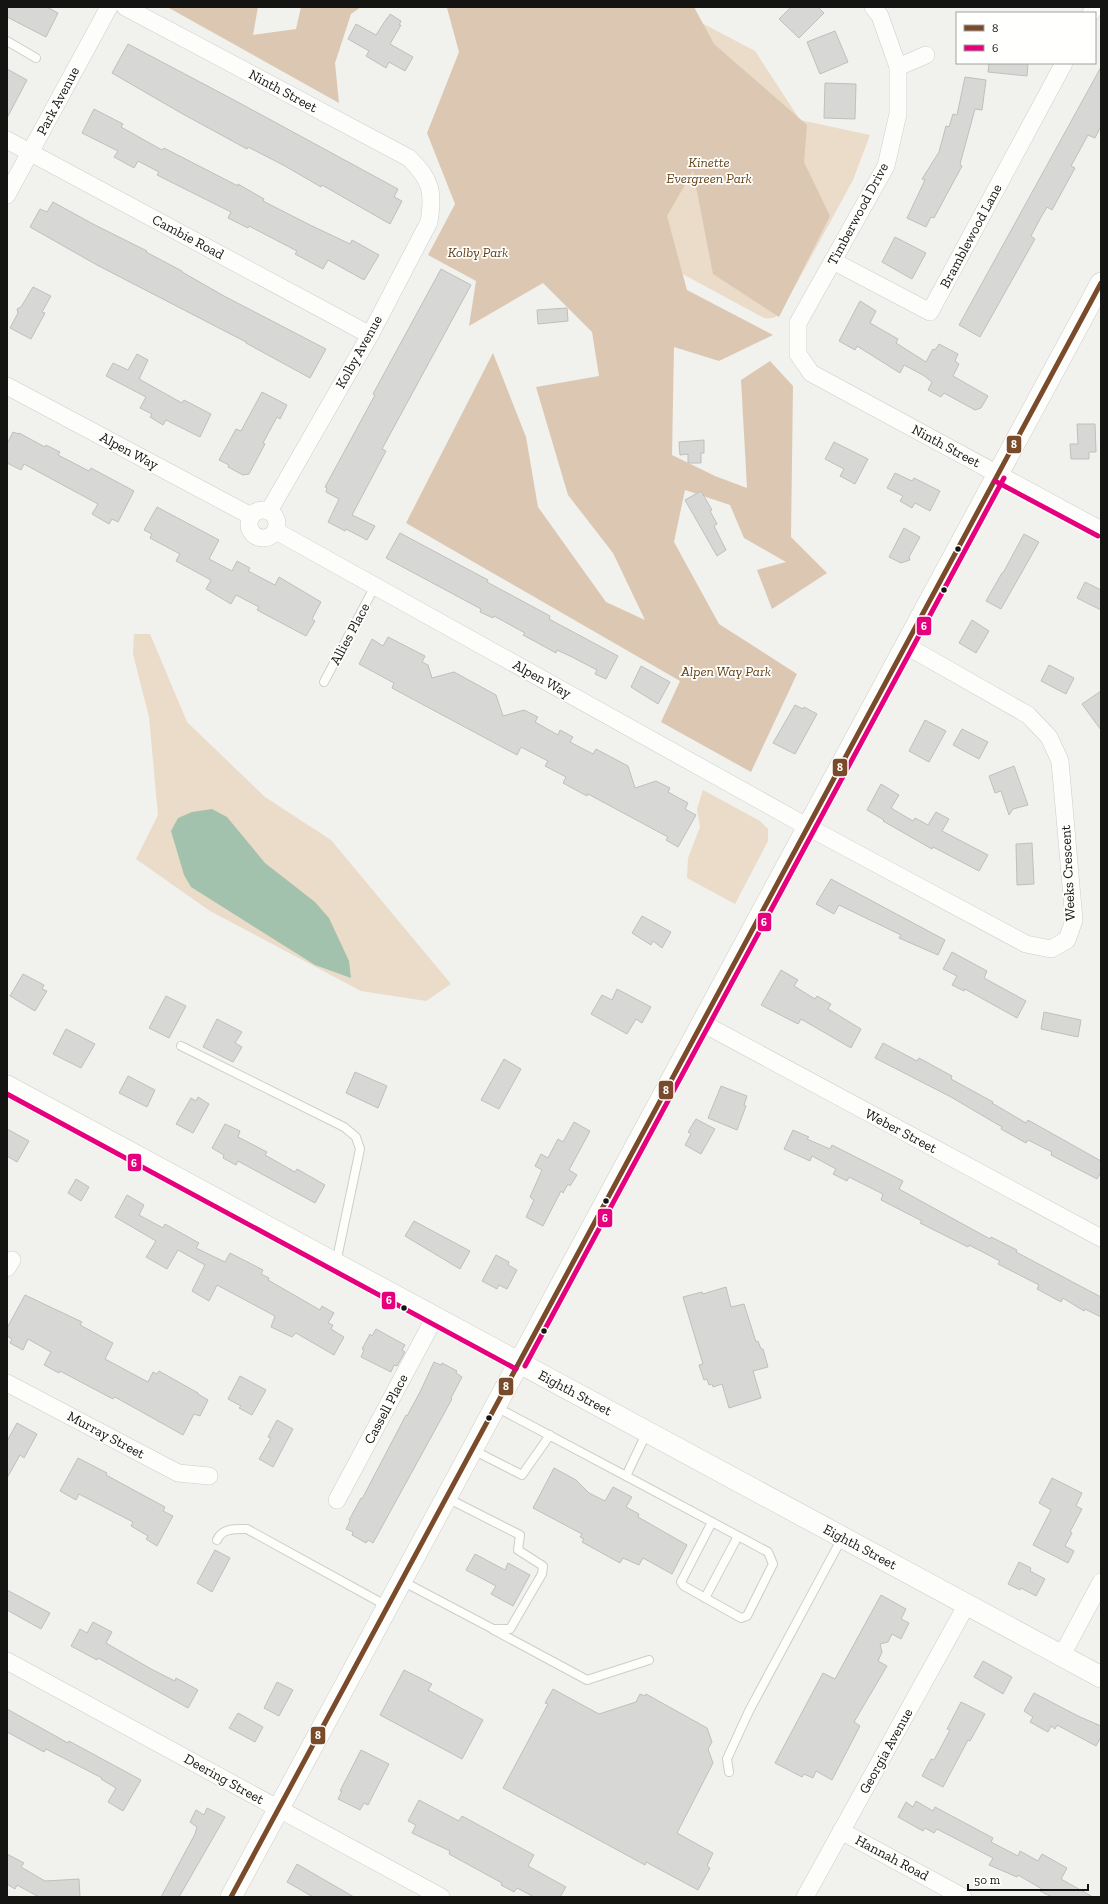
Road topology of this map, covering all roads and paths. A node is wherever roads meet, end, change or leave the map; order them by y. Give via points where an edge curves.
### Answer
1 (109, 7) edge
2 (126, 7) edge
3 (873, 7) edge
4 (7, 42) edge
5 (926, 55) dead end
6 (36, 58) dead end
7 (1063, 64) edge
8 (898, 67) junction
9 (7, 140) edge
10 (30, 152) junction
11 (429, 187) joint
12 (7, 195) edge
13 (833, 261) junction
14 (1101, 283) edge
15 (370, 335) junction
16 (798, 354) joint
17 (7, 386) edge
18 (998, 474) junction
19 (269, 511) junction
20 (251, 516) junction
21 (1101, 530) edge
22 (276, 531) junction
23 (375, 586) junction
24 (906, 646) junction
25 (324, 682) dead end
26 (808, 827) junction
27 (702, 1023) junction
28 (181, 1046) dead end
29 (7, 1086) edge
30 (1101, 1238) edge
31 (336, 1264) junction
32 (435, 1317) junction
33 (519, 1363) junction
34 (7, 1383) edge
35 (496, 1407) junction
36 (647, 1431) junction
37 (550, 1435) junction
38 (472, 1450) junction
39 (209, 1476) dead end
40 (626, 1476) junction
41 (446, 1498) junction
42 (337, 1500) dead end
43 (712, 1522) junction
44 (738, 1536) junction
45 (843, 1537) junction
46 (217, 1540) dead end
47 (402, 1581) junction
48 (1101, 1582) edge
49 (705, 1598) junction
50 (967, 1604) junction
51 (388, 1606) junction
52 (493, 1630) junction
53 (1062, 1656) junction
54 (649, 1660) dead end
55 (7, 1661) edge
56 (1101, 1677) edge
57 (729, 1772) dead end
58 (279, 1809) junction
59 (842, 1831) junction
60 (231, 1897) edge
61 (441, 1897) edge
62 (805, 1897) edge
63 (963, 1897) edge

1 - 10 street, Park Avenue
2 - 11 street, Ninth Street via 409,158 422,170
3 - 8 street, Timberwood Drive via 880,16
4 - 6 lane
5 - 8 street
7 - 13 street, Bramblewood Lane via 930,312
8 - 13 street, Timberwood Drive via 898,114 886,166
9 - 10 street, Cambie Road
10 - 12 street, Park Avenue
10 - 15 street, Cambie Road
11 - 15 street, Kolby Avenue via 432,202 429,222
13 - 16 street, Timberwood Drive via 798,323
14 - 18 street
15 - 19 street, Kolby Avenue
16 - 18 street, Ninth Street via 811,374
17 - 20 street, Alpen Way
18 - 21 street, Ninth Street
18 - 24 street
19 - 20 street via 261,510
19 - 22 street via 276,518
20 - 22 street via 249,526 256,537 269,537
22 - 23 street, Alpen Way
23 - 25 lane, Allies Place
23 - 26 street, Alpen Way
24 - 26 street
24 - 26 street, Weeks Crescent via 1028,715 1049,737 1060,761 1074,920 1067,940 1051,949 1026,944
26 - 27 street
27 - 30 street, Weber Street
27 - 33 street
28 - 31 lane via 344,1127 356,1137 360,1149
29 - 31 street, Eighth Street
31 - 32 street, Eighth Street
32 - 33 street, Eighth Street
32 - 42 street, Cassell Place
33 - 35 street
33 - 36 street, Eighth Street
34 - 39 street, Murray Street via 178,1472
35 - 37 lane
35 - 38 street
36 - 40 lane
36 - 45 street, Eighth Street
37 - 38 lane via 522,1475
37 - 40 lane
38 - 41 street
40 - 43 lane
41 - 47 street
41 - 52 lane via 520,1536 518,1550 543,1566 542,1574 510,1629
43 - 44 lane
43 - 49 lane via 681,1582
44 - 49 lane
44 - 49 lane via 768,1552 773,1564 747,1616 741,1618
45 - 50 street, Eighth Street
45 - 57 lane via 748,1711 727,1759
46 - 51 lane via 220,1534 228,1530 246,1529
47 - 51 street
47 - 52 lane
48 - 53 street
50 - 53 street, Eighth Street
50 - 59 street, Georgia Avenue
51 - 58 street
52 - 54 lane via 587,1680
53 - 56 street, Eighth Street
55 - 58 street, Deering Street
58 - 60 street
58 - 61 street, Deering Street
59 - 62 street, Georgia Avenue
59 - 63 street, Hannah Road

